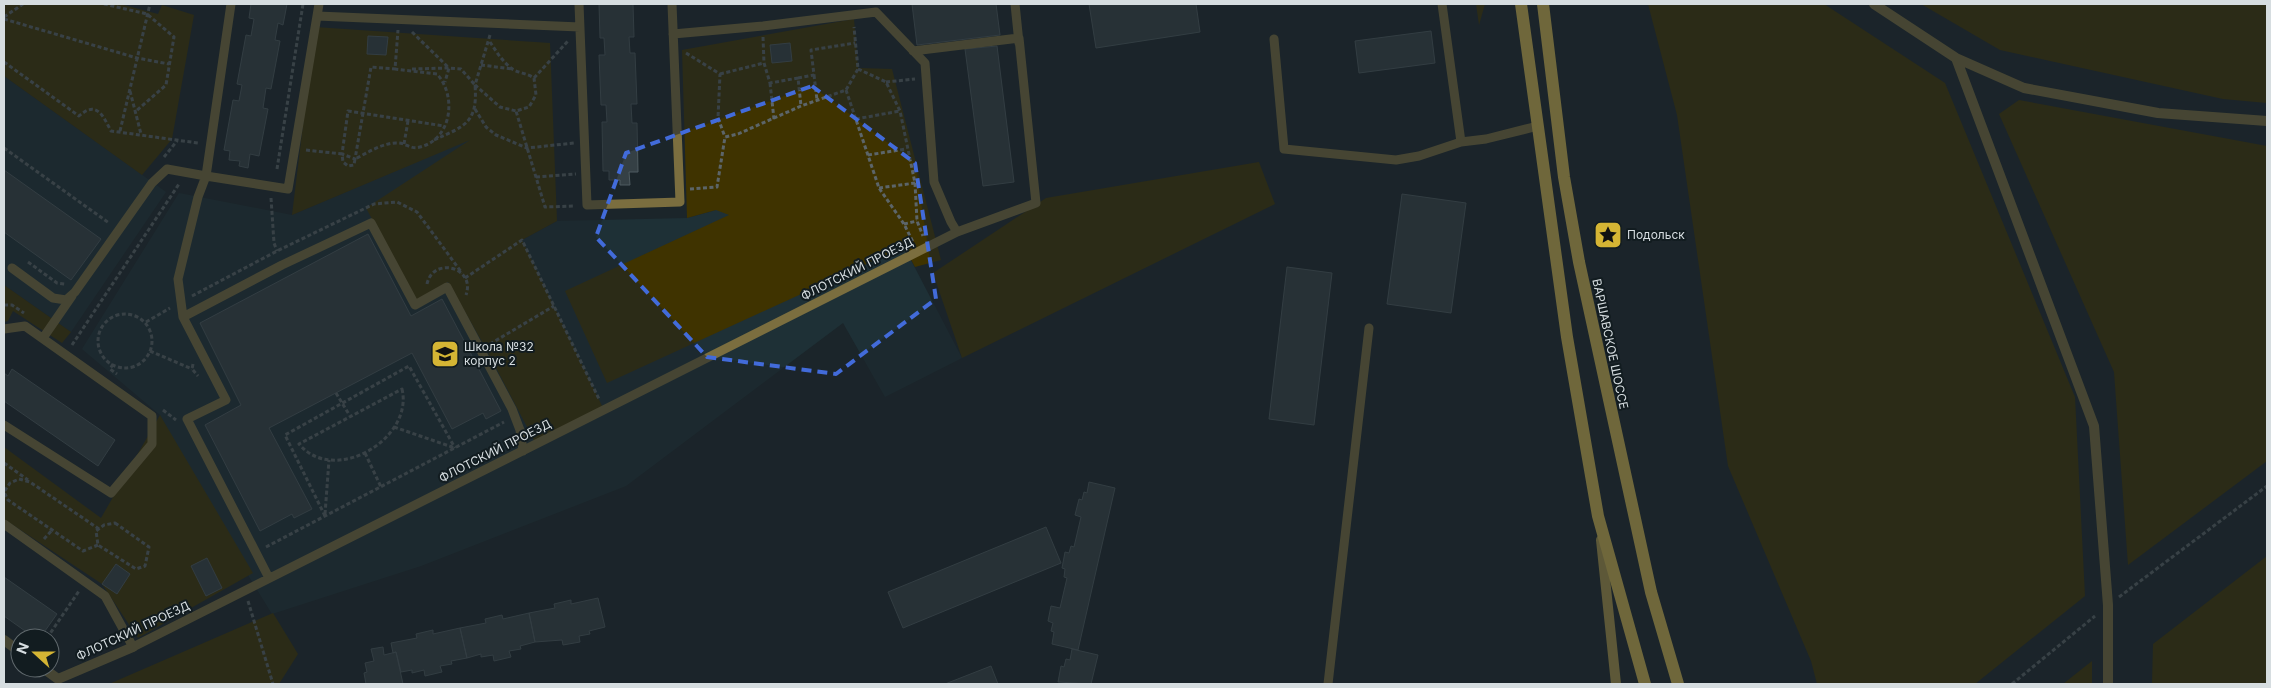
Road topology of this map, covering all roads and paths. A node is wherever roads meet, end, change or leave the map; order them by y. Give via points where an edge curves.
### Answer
1 (22, 4) edge
2 (104, 4) edge
3 (150, 4) edge
4 (231, 4) edge
5 (319, 4) edge
6 (580, 4) edge
7 (672, 4) edge
8 (1015, 4) edge
9 (1442, 4) edge
10 (1521, 4) edge
11 (1542, 4) edge
12 (1874, 4) edge
13 (147, 14) junction
14 (854, 14) junction
15 (317, 16) junction
16 (4, 18) edge
17 (399, 20) junction
18 (491, 24) junction
19 (763, 26) junction
20 (580, 27) junction
21 (674, 34) junction
22 (1274, 39) dead end
23 (1019, 41) junction
24 (490, 42) junction
25 (855, 43) junction
26 (674, 45) junction
27 (913, 51) junction
28 (137, 58) junction
29 (1956, 58) junction
30 (4, 62) edge
31 (764, 63) junction
32 (170, 64) junction
33 (481, 65) junction
34 (449, 68) junction
35 (858, 68) junction
36 (395, 69) junction
37 (512, 69) junction
38 (478, 73) junction
39 (720, 74) junction
40 (814, 75) junction
41 (470, 77) junction
42 (534, 78) junction
43 (798, 78) junction
44 (926, 78) junction
45 (445, 82) junction
46 (886, 82) junction
47 (770, 83) junction
48 (475, 85) junction
49 (130, 89) junction
50 (846, 90) junction
51 (818, 100) junction
52 (801, 106) junction
53 (475, 109) junction
54 (516, 111) junction
55 (900, 111) junction
56 (135, 112) junction
57 (364, 114) junction
58 (774, 118) junction
59 (856, 119) junction
60 (408, 121) junction
61 (2267, 121) edge
62 (444, 126) junction
63 (1538, 126) junction
64 (120, 131) junction
65 (141, 134) junction
66 (725, 138) junction
67 (431, 142) junction
68 (585, 142) junction
69 (1460, 142) junction
70 (404, 144) junction
71 (211, 145) junction
72 (4, 148) edge
73 (528, 148) junction
74 (295, 149) junction
75 (906, 149) junction
76 (342, 154) junction
77 (868, 154) junction
78 (355, 159) junction
79 (586, 173) junction
80 (206, 176) junction
81 (536, 177) junction
82 (915, 183) junction
83 (273, 186) junction
84 (879, 188) junction
85 (679, 190) junction
86 (587, 205) junction
87 (917, 221) junction
88 (950, 222) junction
89 (904, 224) junction
90 (112, 225) dead end
91 (957, 232) junction
92 (918, 244) dead end
93 (277, 251) junction
94 (27, 261) dead end
95 (282, 264) junction
96 (12, 268) dead end
97 (466, 278) dead end
98 (68, 284) dead end
99 (75, 292) junction
100 (181, 302) junction
101 (554, 306) junction
102 (183, 317) junction
103 (146, 322) junction
104 (4, 328) edge
105 (1369, 328) dead end
106 (42, 338) junction
107 (485, 347) dead end
108 (150, 350) junction
109 (112, 364) junction
110 (192, 369) dead end
111 (125, 380) dead end
112 (336, 393) dead end
113 (342, 403) junction
114 (161, 408) dead end
115 (604, 410) junction
116 (350, 416) junction
117 (515, 417) junction
118 (4, 425) edge
119 (394, 427) junction
120 (180, 428) dead end
121 (455, 448) junction
122 (523, 451) junction
123 (364, 453) junction
124 (329, 460) junction
125 (4, 463) edge
126 (30, 482) junction
127 (2267, 486) edge
128 (381, 487) junction
129 (5, 497) edge
130 (325, 516) junction
131 (1598, 516) junction
132 (4, 524) edge
133 (99, 529) junction
134 (98, 544) junction
135 (256, 553) junction
136 (269, 578) junction
137 (85, 582) junction
138 (243, 592) junction
139 (2108, 605) junction
140 (55, 628) edge
141 (134, 647) junction
142 (60, 677) edge
143 (273, 684) edge
144 (1328, 684) edge
145 (1616, 684) edge
146 (1645, 684) edge
147 (1678, 684) edge
148 (2012, 684) edge
149 (2108, 684) edge

1 - 16 path
2 - 13 path
3 - 13 path
4 - 71 lane
5 - 15 lane
6 - 20 lane
7 - 21 lane
8 - 23 lane
9 - 69 lane
10 - 63 main road
11 - 147 main road, ВАРШАВСКОЕ ШОССЕ via 1564,177 1579,262 1651,592
12 - 29 street
13 - 28 path
13 - 32 path via 174,37
14 - 19 lane
14 - 25 path
14 - 27 lane via 876,12
15 - 17 lane
15 - 74 lane
16 - 28 path
17 - 18 lane
17 - 34 path
17 - 36 path
18 - 20 lane
18 - 24 path
19 - 21 lane
19 - 31 path
20 - 42 path
20 - 68 lane
21 - 26 lane
22 - 69 lane via 1284,149 1396,160
23 - 27 lane
23 - 91 lane, ФЛОТСКИЙ ПРОЕЗД via 1036,203
24 - 33 path
24 - 37 path
25 - 35 path
25 - 40 path via 811,50
26 - 39 path
26 - 85 lane
27 - 44 lane via 925,63
28 - 32 path
28 - 49 path
29 - 61 street via 2024,88 2158,113
29 - 139 street via 2094,426
30 - 64 path via 79,116 86,109 95,109 103,114 111,131
31 - 39 path
31 - 47 path
32 - 56 path via 166,85
33 - 37 path
33 - 38 path
34 - 36 path
34 - 41 path via 455,67
34 - 45 path
35 - 46 path
35 - 50 path
36 - 45 path via 437,74
36 - 57 path via 371,68
37 - 42 path via 526,72
38 - 41 path
38 - 48 path
39 - 66 path via 718,118
40 - 43 path
40 - 51 path
41 - 48 path
42 - 54 path via 536,95 529,107
43 - 47 path
43 - 52 path
44 - 46 path
44 - 88 lane via 934,182
45 - 62 path via 450,98 450,115
46 - 55 path
47 - 58 path
48 - 53 path
48 - 54 path via 500,107
49 - 56 path
49 - 64 path
50 - 51 path
50 - 59 path
51 - 52 path
52 - 58 path
53 - 67 path via 471,120 462,127
53 - 73 path via 491,131
54 - 73 path
55 - 59 path
55 - 75 path
56 - 65 path
57 - 60 path
57 - 76 path via 348,111
57 - 78 path
58 - 66 path
59 - 77 path
60 - 62 path
60 - 70 path
62 - 67 path
63 - 69 lane
63 - 131 main road via 1567,337
64 - 65 path
65 - 71 path
66 - 85 path via 717,187
67 - 70 path via 412,148
68 - 73 path
68 - 79 lane
70 - 78 path via 396,142
71 - 80 lane
72 - 90 path
73 - 81 path
74 - 76 path
74 - 83 lane via 288,189
75 - 77 path
75 - 82 path
76 - 78 path
76 - 78 path via 343,162 348,166 354,165
77 - 84 path
79 - 81 path
79 - 86 lane
80 - 83 lane
80 - 99 lane via 167,168 152,183
80 - 100 lane via 178,279
81 - 86 path via 545,207
82 - 84 path
82 - 87 path
83 - 93 path via 270,200
84 - 89 path
85 - 86 lane via 680,202
87 - 88 path via 923,238
87 - 89 path
88 - 91 lane
89 - 92 path via 910,239
91 - 115 lane, ФЛОТСКИЙ ПРОЕЗД
93 - 95 path
93 - 100 path
94 - 98 path via 57,283
95 - 102 lane
95 - 117 lane via 371,224 415,304 447,287
96 - 99 lane via 53,298 66,300
97 - 101 path via 522,240
99 - 106 lane
100 - 102 lane
100 - 103 path
101 - 107 path
101 - 115 path
102 - 135 lane via 226,400 187,420
103 - 108 path
103 - 109 path via 124,314 108,320 103,326 99,334 101,351
104 - 106 lane via 25,326
105 - 144 lane
106 - 118 lane via 152,416 152,444 111,493
108 - 109 path via 138,364 121,367
108 - 110 path
109 - 111 path via 110,368
112 - 113 path
113 - 116 path
113 - 121 path via 409,366
113 - 130 path via 285,435
114 - 120 path via 176,420
115 - 122 lane, ФЛОТСКИЙ ПРОЕЗД
116 - 119 path via 402,389 404,398
116 - 124 path via 299,444 304,450
117 - 121 path
117 - 122 lane
119 - 121 path
119 - 123 path via 381,442
121 - 128 path
122 - 136 lane, ФЛОТСКИЙ ПРОЕЗД
123 - 124 path via 359,457
123 - 128 path
124 - 130 path
125 - 126 path
126 - 129 path via 19,479 10,483 4,492
126 - 133 path
127 - 139 path
128 - 130 path
129 - 134 path via 83,551
130 - 135 path
131 - 145 main road
131 - 146 main road
132 - 137 lane
133 - 134 path via 96,531
133 - 134 path via 115,523 149,547 145,566 136,569
135 - 136 lane
136 - 138 lane, ФЛОТСКИЙ ПРОЕЗД
137 - 140 path
137 - 141 lane via 105,596
138 - 141 lane, ФЛОТСКИЙ ПРОЕЗД
138 - 143 path
139 - 148 path
139 - 149 street
141 - 142 street, ФЛОТСКИЙ ПРОЕЗД

